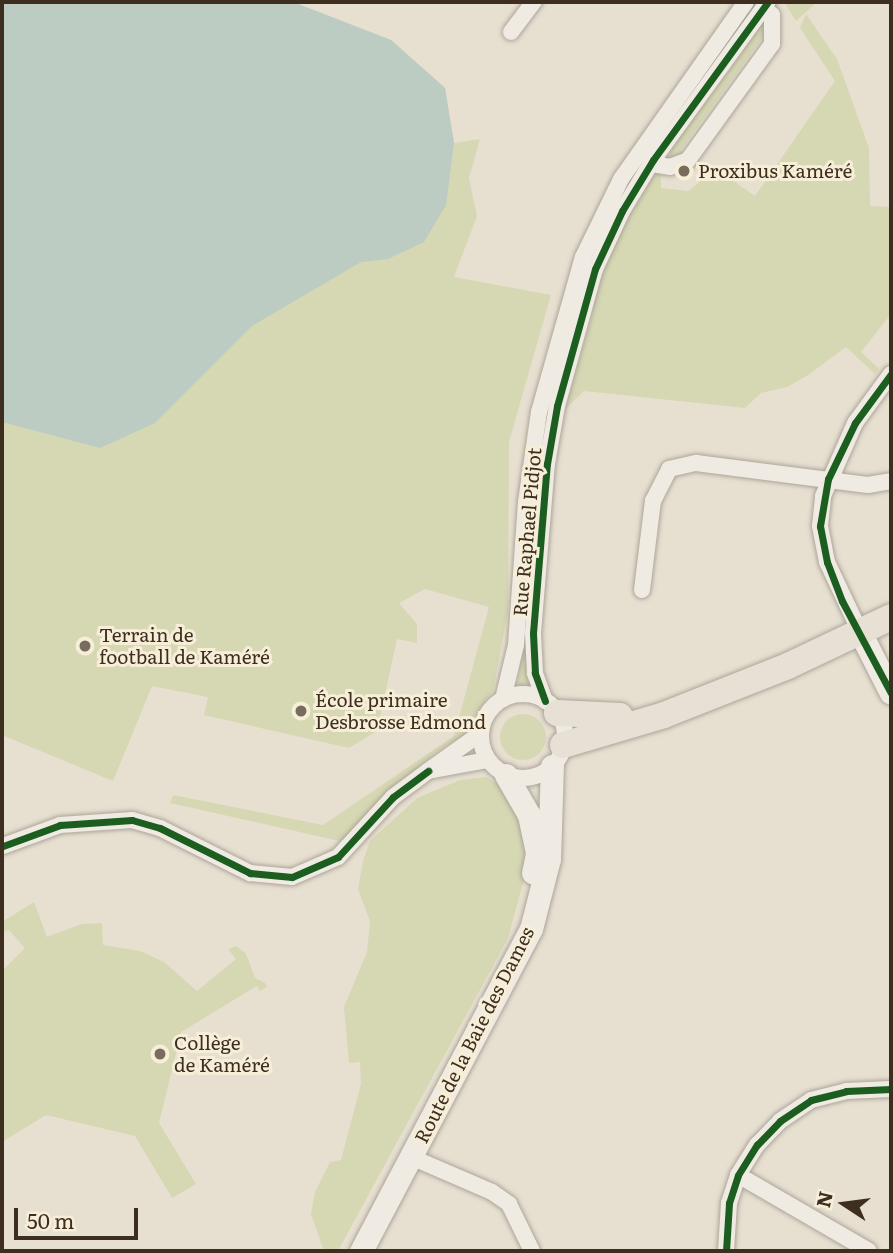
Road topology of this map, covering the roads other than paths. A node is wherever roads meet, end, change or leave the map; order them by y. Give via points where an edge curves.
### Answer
1 (534, 2) edge
2 (746, 2) edge
3 (766, 5) edge
4 (511, 32) dead end
5 (648, 154) junction
6 (891, 374) edge
7 (828, 479) junction
8 (891, 481) edge
9 (642, 590) dead end
10 (891, 617) edge
11 (860, 632) junction
12 (891, 693) edge
13 (503, 699) junction
14 (551, 707) junction
15 (664, 715) junction
16 (481, 733) junction
17 (558, 755) junction
18 (488, 760) junction
19 (428, 771) junction
20 (506, 775) junction
21 (3, 845) edge
22 (891, 1089) edge
23 (411, 1157) junction
24 (738, 1175) junction
25 (346, 1251) edge
26 (361, 1251) edge
27 (532, 1251) edge
28 (726, 1251) edge
29 (869, 1251) edge

1 - 4 street
2 - 5 street, Rue Raphael Pidjot
3 - 5 street, Rue Raphael Pidjot
3 - 5 street via 772,15 772,44 688,160 670,167
5 - 13 street, Rue Raphael Pidjot via 602,209 583,257 539,412 526,502 516,645
5 - 14 street, Rue Raphael Pidjot via 595,269 557,406 547,464 533,633 535,673
6 - 7 street via 855,423
7 - 8 street via 868,485
7 - 9 street via 696,463 669,470 653,501
7 - 11 street via 820,526 827,562
10 - 11 main road
11 - 12 main road
11 - 15 main road
13 - 14 street via 525,694
13 - 16 street via 488,713
14 - 15 main road via 589,717
14 - 17 street
15 - 17 main road
16 - 18 street
16 - 19 street
17 - 20 street via 530,778
17 - 23 main road, Route de la Baie des Dames via 549,859 531,929
18 - 19 street
18 - 20 street
19 - 21 street via 393,797 338,857 292,877 250,873 160,828 132,820 60,825
20 - 25 main road, Route de la Baie des Dames via 529,815 537,854 523,925
22 - 24 street via 846,1091 811,1100 780,1121
23 - 26 main road, Route de la Baie des Dames
23 - 27 street via 509,1204
24 - 28 street via 729,1203
24 - 29 street

